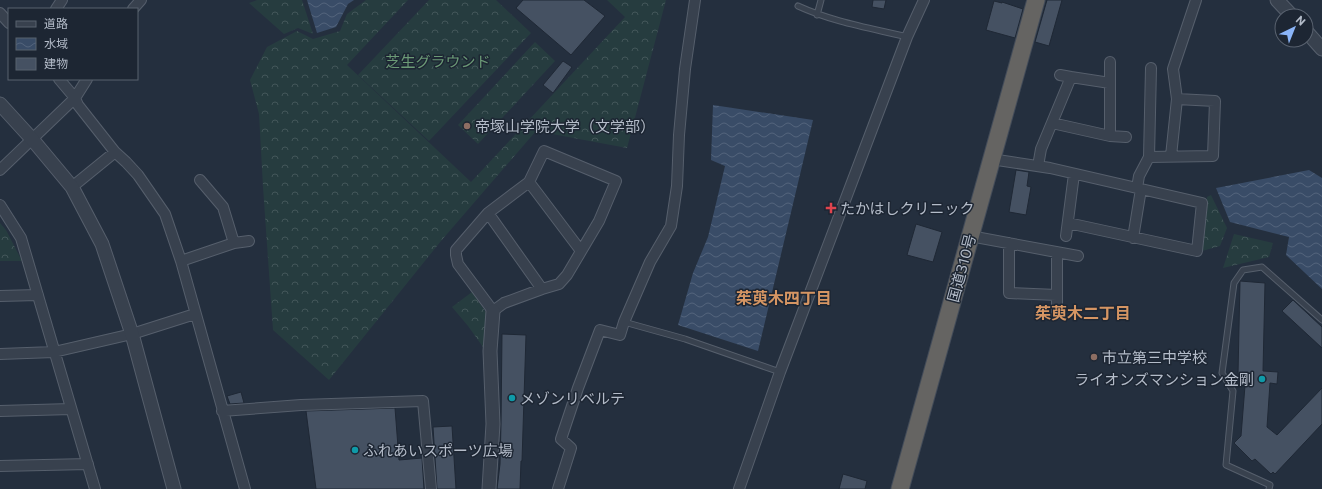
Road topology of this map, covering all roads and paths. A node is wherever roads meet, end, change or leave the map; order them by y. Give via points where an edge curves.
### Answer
1 (141, 0) edge
2 (695, 0) edge
3 (821, 0) edge
4 (924, 0) edge
5 (1036, 0) edge
6 (1196, 0) edge
7 (1277, 0) edge
8 (798, 6) dead end
9 (134, 8) edge
10 (1284, 8) edge
11 (0, 13) edge
12 (817, 15) junction
13 (8, 22) edge
14 (907, 37) junction
15 (1314, 40) edge
16 (1322, 49) edge
17 (1110, 62) dead end
18 (1151, 68) dead end
19 (1060, 74) dead end
20 (1071, 77) junction
21 (60, 80) edge
22 (86, 80) edge
23 (1110, 83) junction
24 (75, 98) junction
25 (1177, 99) junction
26 (0, 104) edge
27 (1052, 123) junction
28 (1110, 136) junction
29 (1126, 137) dead end
30 (32, 139) junction
31 (115, 152) junction
32 (1171, 156) junction
33 (1149, 157) junction
34 (991, 158) junction
35 (1038, 166) junction
36 (0, 170) edge
37 (1074, 174) junction
38 (200, 180) dead end
39 (529, 182) junction
40 (72, 187) junction
41 (1139, 189) junction
42 (0, 205) edge
43 (488, 213) junction
44 (1068, 223) junction
45 (970, 236) junction
46 (1066, 236) dead end
47 (1133, 238) junction
48 (249, 241) dead end
49 (234, 243) junction
50 (1009, 243) junction
51 (581, 251) junction
52 (1057, 252) junction
53 (1078, 256) dead end
54 (180, 260) junction
55 (542, 288) junction
56 (1057, 295) junction
57 (0, 296) edge
58 (38, 296) junction
59 (494, 311) junction
60 (196, 314) junction
61 (1057, 314) dead end
62 (1322, 320) edge
63 (624, 322) junction
64 (132, 334) junction
65 (54, 352) junction
66 (0, 354) edge
67 (780, 372) junction
68 (71, 409) junction
69 (0, 411) edge
70 (222, 411) junction
71 (88, 464) junction
72 (0, 466) edge
73 (95, 489) edge
74 (174, 489) edge
75 (245, 489) edge
76 (431, 489) edge
77 (489, 489) edge
78 (558, 489) edge
79 (739, 489) edge
80 (900, 489) edge
81 (1270, 489) edge

1 - 9 street
2 - 63 street via 685,69 677,186 670,226 650,262
3 - 12 lane
4 - 14 street
5 - 34 highway, 国道310号
6 - 25 street via 1173,69
7 - 10 street
8 - 12 lane
11 - 13 street
12 - 14 lane
14 - 67 street
15 - 16 street
17 - 23 street
18 - 33 street
19 - 20 street
20 - 23 street
20 - 27 street
21 - 24 street
22 - 24 street
23 - 28 street
24 - 30 street
24 - 31 street
25 - 32 street
25 - 32 street via 1215,101 1214,156
26 - 30 street
27 - 28 street
27 - 35 street via 1041,149
28 - 29 street
30 - 36 street
30 - 40 street
31 - 40 street
31 - 54 street via 138,175 165,214
32 - 33 street
33 - 41 street via 1139,176
34 - 35 street
34 - 45 highway, 国道310号
35 - 37 street
37 - 41 street
37 - 44 street
38 - 49 street via 223,207
39 - 43 street
39 - 51 street
39 - 51 street via 544,151 616,181 599,221
40 - 64 street via 102,244
41 - 47 street
41 - 47 street via 1202,203 1197,251
42 - 58 street via 21,238
43 - 55 street
43 - 59 street via 456,250 456,255 458,264
44 - 46 street
44 - 47 street
45 - 50 street
45 - 80 highway, 国道310号
48 - 49 street
49 - 54 street
50 - 52 street
50 - 56 street via 1009,293
51 - 55 street via 559,284
52 - 53 street
52 - 56 street
54 - 60 street
55 - 59 street via 504,303
56 - 61 street
57 - 58 street
58 - 65 street
59 - 77 street via 490,351 493,424
60 - 64 street
60 - 70 street
62 - 81 lane via 1262,267 1243,270 1234,284 1222,373 1233,391 1226,465 1270,485
63 - 67 lane via 685,339
63 - 78 street via 620,335 600,330 589,357 561,439 571,448
64 - 65 street
64 - 74 street
65 - 66 street
65 - 68 street
67 - 79 street
68 - 69 street
68 - 71 street
70 - 75 street
70 - 76 street via 301,404 423,401
71 - 72 street
71 - 73 street

